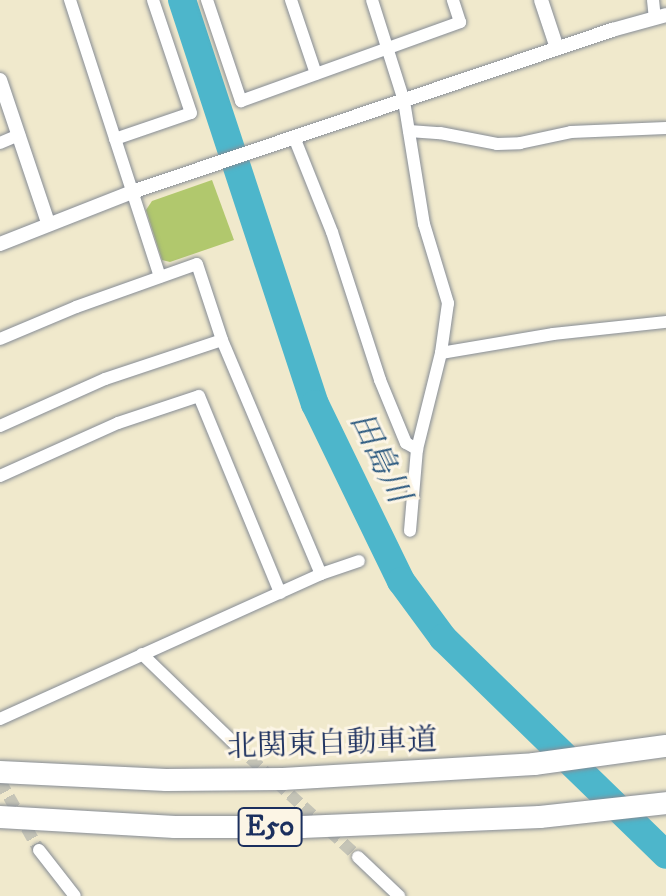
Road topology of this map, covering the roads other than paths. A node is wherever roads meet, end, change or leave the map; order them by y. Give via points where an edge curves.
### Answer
1 (70, 0) edge
2 (153, 0) edge
3 (207, 0) edge
4 (291, 0) edge
5 (372, 0) edge
6 (453, 0) edge
7 (541, 0) edge
8 (653, 0) edge
9 (660, 17) edge
10 (388, 48) junction
11 (557, 48) junction
12 (316, 74) junction
13 (0, 80) edge
14 (404, 101) junction
15 (666, 128) edge
16 (409, 131) junction
17 (19, 135) junction
18 (294, 137) junction
19 (115, 139) junction
20 (0, 143) edge
21 (132, 192) junction
22 (48, 223) junction
23 (0, 244) edge
24 (160, 277) junction
25 (666, 322) edge
26 (0, 339) edge
27 (222, 340) junction
28 (441, 353) junction
29 (0, 426) edge
30 (417, 449) junction
31 (0, 476) edge
32 (410, 531) dead end
33 (359, 561) dead end
34 (321, 574) junction
35 (280, 593) junction
36 (142, 654) junction
37 (0, 719) edge
38 (237, 746) tunnel mouth
39 (666, 746) edge
40 (0, 772) edge
41 (666, 803) edge
42 (0, 817) edge
43 (39, 850) tunnel mouth
44 (358, 857) tunnel mouth
45 (75, 896) edge
46 (399, 896) edge

1 - 19 street
2 - 19 street via 191,113
3 - 12 street via 241,101
4 - 12 street
5 - 10 street
6 - 10 street via 460,22
7 - 11 street
8 - 9 street
9 - 11 street
10 - 12 street
10 - 14 street
11 - 14 street
13 - 17 street
14 - 16 street
14 - 18 street
15 - 16 street via 571,132 497,144
16 - 28 street via 424,224 447,293
17 - 20 street
17 - 22 street
18 - 21 street
18 - 30 street via 332,232 380,380 406,443
19 - 21 street
21 - 22 street
21 - 24 street
22 - 23 street
24 - 26 street
24 - 27 street via 197,264
25 - 28 street
27 - 29 street via 105,379
27 - 34 street
28 - 30 street
30 - 32 street
31 - 35 street via 118,423 199,396
33 - 34 street
34 - 35 street
35 - 36 street
36 - 37 street
36 - 38 street
39 - 40 highway, 北関東自動車道 / E50 via 485,768 253,780
41 - 42 highway, E50 via 540,817 302,827 175,827
43 - 45 street
44 - 46 street

